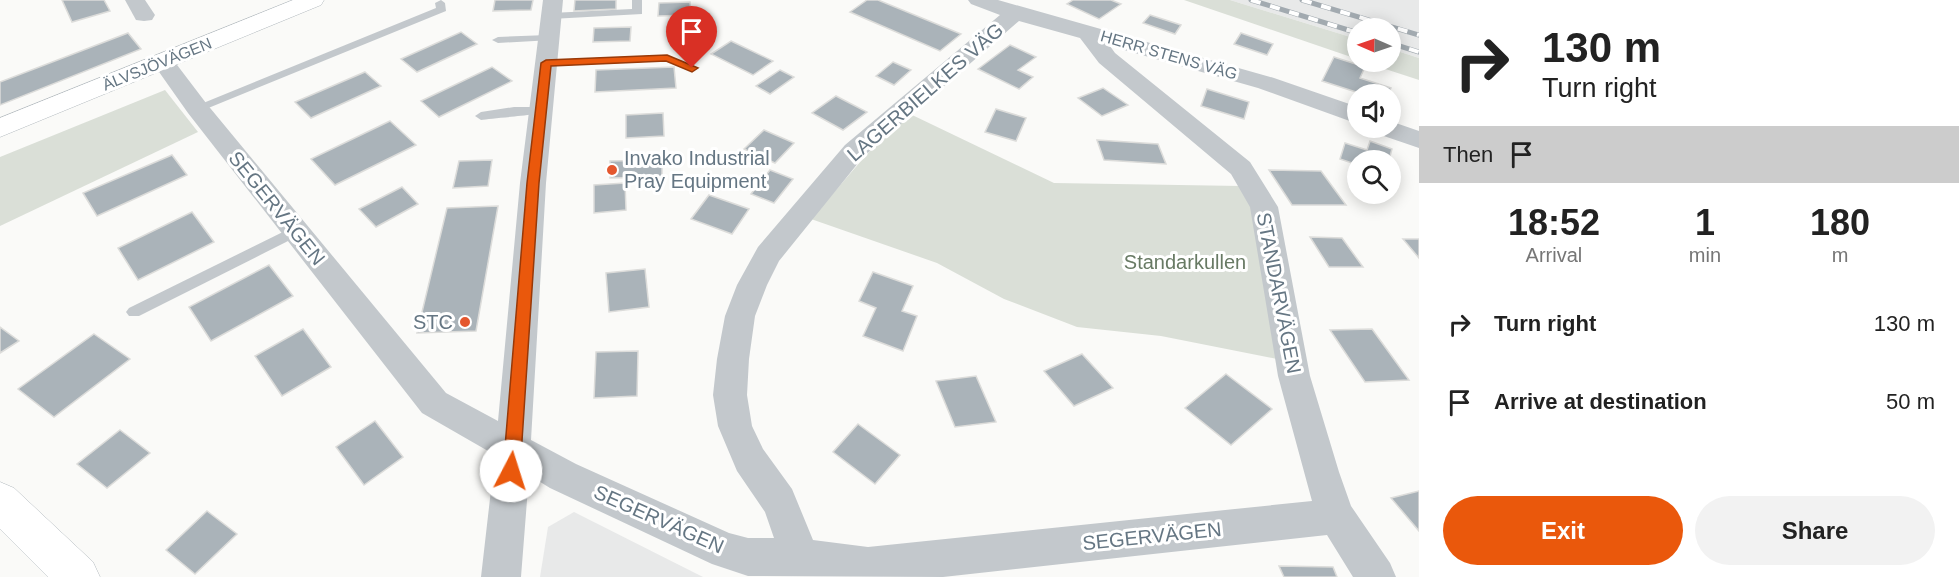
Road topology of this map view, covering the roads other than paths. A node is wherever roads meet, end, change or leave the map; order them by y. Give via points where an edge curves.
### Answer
1 (313, 0) edge
2 (638, 0) edge
3 (978, 0) edge
4 (440, 3) dead end
5 (1015, 13) junction
6 (550, 30) edge
7 (1087, 32) junction
8 (498, 40) dead end
9 (163, 62) junction
10 (692, 68) dead end
11 (197, 108) junction
12 (541, 111) junction
13 (1347, 112) edge
14 (481, 116) dead end
15 (0, 128) edge
16 (1401, 133) edge
17 (1419, 140) edge
18 (295, 231) junction
19 (134, 312) dead end
20 (513, 449) junction
21 (2, 508) edge
22 (1336, 516) junction
23 (797, 557) junction
24 (1382, 576) edge
25 (78, 577) edge
26 (501, 577) edge

1 - 9 main road, ÄLVSJÖVÄGEN
2 - 6 lane via 638,12
3 - 5 street, HERR STENS VÄG
4 - 11 lane via 442,9
5 - 7 street, HERR STENS VÄG
5 - 23 street, LAGERBIELKES VÄG via 854,151 768,255 752,285 740,316 733,359 730,395 735,426 750,460 779,501
6 - 8 lane
6 - 10 lane via 667,58
6 - 12 street
7 - 13 street, HERR STENS VÄG via 1266,83
7 - 22 street, STANDARVÄGEN via 1107,58 1240,168 1264,207 1294,376
9 - 11 street, SEGERVÄGEN
9 - 15 main road, ÄLVSJÖVÄGEN
11 - 18 street, SEGERVÄGEN
12 - 14 lane
12 - 20 street
16 - 17 street
18 - 19 lane
18 - 20 street, SEGERVÄGEN via 434,403
20 - 23 street, SEGERVÄGEN via 726,551 748,557
20 - 26 street
21 - 25 main road
22 - 23 street, SEGERVÄGEN via 868,566
22 - 24 street, STANDARVÄGEN

